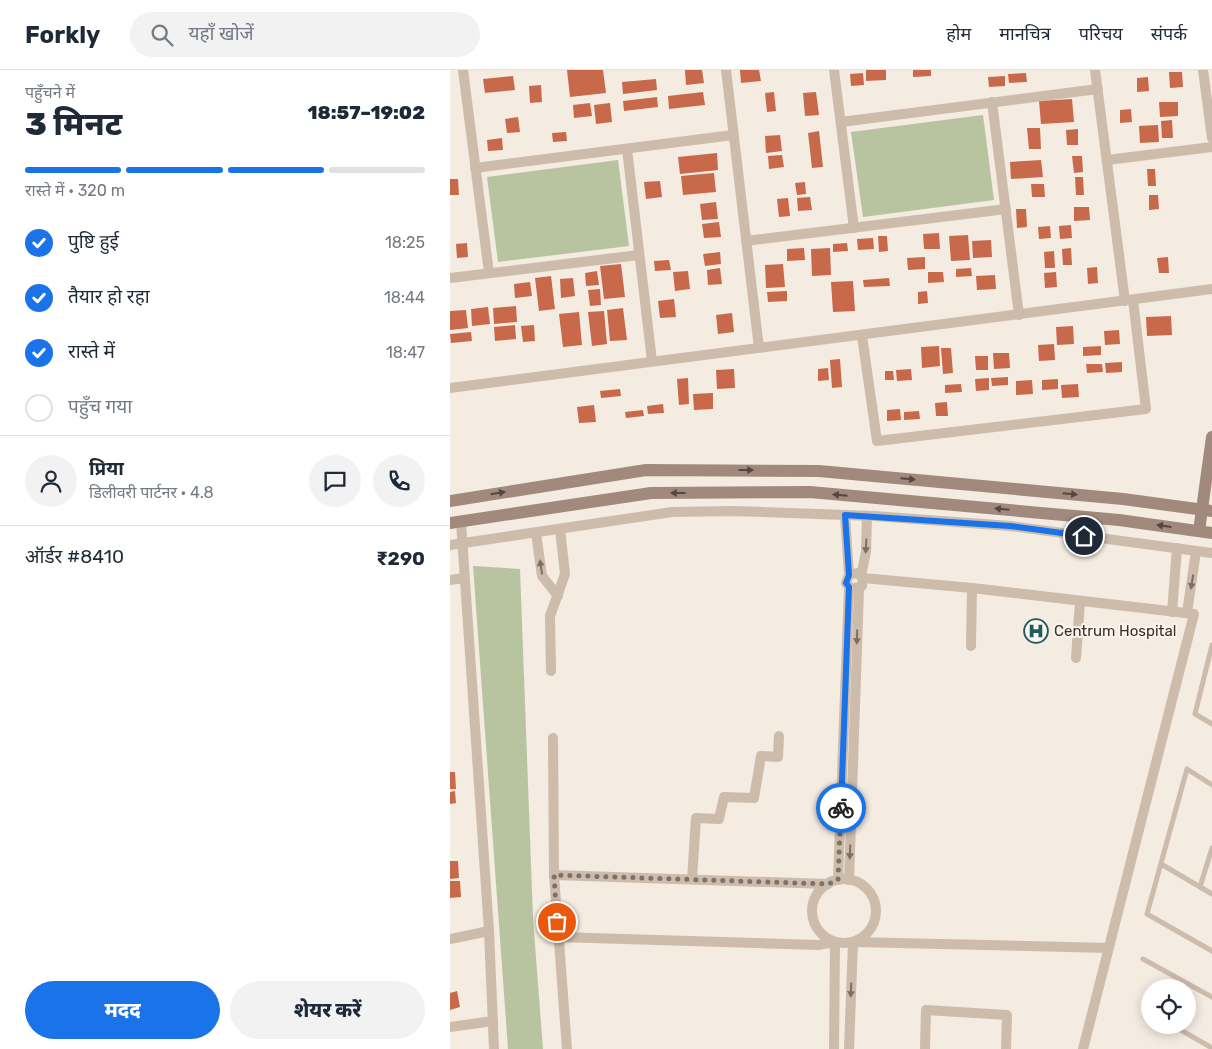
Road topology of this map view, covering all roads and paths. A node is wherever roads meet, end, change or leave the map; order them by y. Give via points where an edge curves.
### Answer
1 (463, 70) edge
2 (726, 70) edge
3 (834, 70) edge
4 (1095, 70) edge
5 (1203, 70) edge
6 (1098, 89) junction
7 (992, 102) junction
8 (841, 122) junction
9 (734, 135) junction
10 (1212, 138) edge
11 (1212, 148) edge
12 (627, 149) junction
13 (1107, 160) junction
14 (475, 168) junction
15 (1006, 209) junction
16 (854, 228) junction
17 (746, 241) junction
18 (639, 255) junction
19 (489, 273) junction
20 (450, 278) edge
21 (1212, 289) edge
22 (1129, 300) junction
23 (1019, 315) junction
24 (862, 336) junction
25 (759, 348) junction
26 (652, 361) junction
27 (450, 388) edge
28 (1212, 437) edge
29 (450, 500) edge
30 (1207, 510) edge
31 (845, 515) junction
32 (867, 516) junction
33 (455, 522) edge
34 (560, 528) junction
35 (1206, 532) edge
36 (536, 533) junction
37 (462, 544) junction
38 (450, 545) edge
39 (1176, 548) junction
40 (1196, 551) junction
41 (1212, 553) edge
42 (849, 575) junction
43 (862, 577) junction
44 (464, 578) junction
45 (450, 580) edge
46 (854, 588) junction
47 (972, 588) junction
48 (558, 596) junction
49 (1080, 601) junction
50 (1172, 612) junction
51 (1187, 614) junction
52 (1212, 645) edge
53 (971, 646) dead end
54 (1210, 657) edge
55 (1076, 658) dead end
56 (551, 670) dead end
57 (1212, 724) edge
58 (780, 736) dead end
59 (552, 738) dead end
60 (1212, 785) edge
61 (1212, 848) edge
62 (1160, 864) junction
63 (554, 875) junction
64 (692, 879) junction
65 (838, 880) junction
66 (849, 880) junction
67 (828, 884) junction
68 (1200, 887) junction
69 (1212, 894) edge
70 (489, 931) junction
71 (558, 937) junction
72 (450, 939) edge
73 (835, 942) junction
74 (853, 942) junction
75 (1109, 948) junction
76 (1212, 951) edge
77 (1143, 959) dead end
78 (1212, 997) edge
79 (493, 1020) junction
80 (450, 1027) edge
81 (1188, 1034) edge
82 (1212, 1048) edge
83 (494, 1049) edge
84 (567, 1049) edge
85 (834, 1049) edge
86 (849, 1049) edge
87 (925, 1049) edge
88 (1006, 1049) edge
89 (1083, 1049) edge

1 - 14 street
2 - 9 street
3 - 8 street
4 - 6 street
5 - 10 street
6 - 7 street
6 - 13 street
7 - 8 street
7 - 15 street
8 - 16 street
9 - 12 street
9 - 17 street
11 - 13 street
12 - 14 street
12 - 18 street
13 - 22 street
14 - 19 street
15 - 16 street
15 - 23 street
16 - 17 street
17 - 25 street
18 - 19 street
18 - 26 street
19 - 20 street
21 - 22 street
22 - 23 street
22 - 24 street via 1146,409 877,441
23 - 24 street
24 - 25 street
25 - 26 street
26 - 27 street
28 - 30 street
29 -> 30 street via 646,470 809,470
30 - 35 street
31 - 32 street
31 - 34 street via 672,512
31 - 42 street
32 - 39 street via 1010,526
32 -> 43 street
35 -> 33 street via 1119,520 810,492 651,493
33 - 37 street
34 - 36 street
34 - 48 street via 565,574
36 - 37 street
48 -> 36 street via 542,576
37 - 38 street
37 - 44 street
39 - 40 street
39 - 50 street
40 - 41 street
40 -> 51 street
42 - 43 street via 857,573
42 - 46 street via 846,580
43 - 46 street via 863,584
43 - 47 street
44 - 45 street
44 - 70 street
46 - 65 street
46 -> 66 street
47 - 49 street
47 - 53 street
48 - 56 street via 550,616
49 - 50 street
49 - 55 street
50 - 51 street
51 - 75 street via 1194,614
52 - 54 lane
54 - 57 lane via 1195,714
58 - 64 street via 778,757 761,756 754,798 724,797 719,819 696,818
59 - 63 street
60 - 62 lane via 1186,769
61 - 68 lane
62 - 68 lane
62 - 76 lane via 1147,914
63 - 64 street
63 - 71 street
64 - 67 street
65 - 66 street
65 - 67 street
66 - 74 street via 868,890 876,910 871,930
67 - 73 street via 814,901 812,911 819,930
68 - 69 lane
70 - 72 street
70 - 79 street
71 - 73 street via 818,945
71 - 84 street
73 - 74 street
73 - 85 street
74 - 75 street
74 -> 86 street
75 - 89 street
77 - 78 lane
79 - 80 street
79 - 83 street
81 - 82 lane
87 - 88 street via 926,1010 1007,1015

